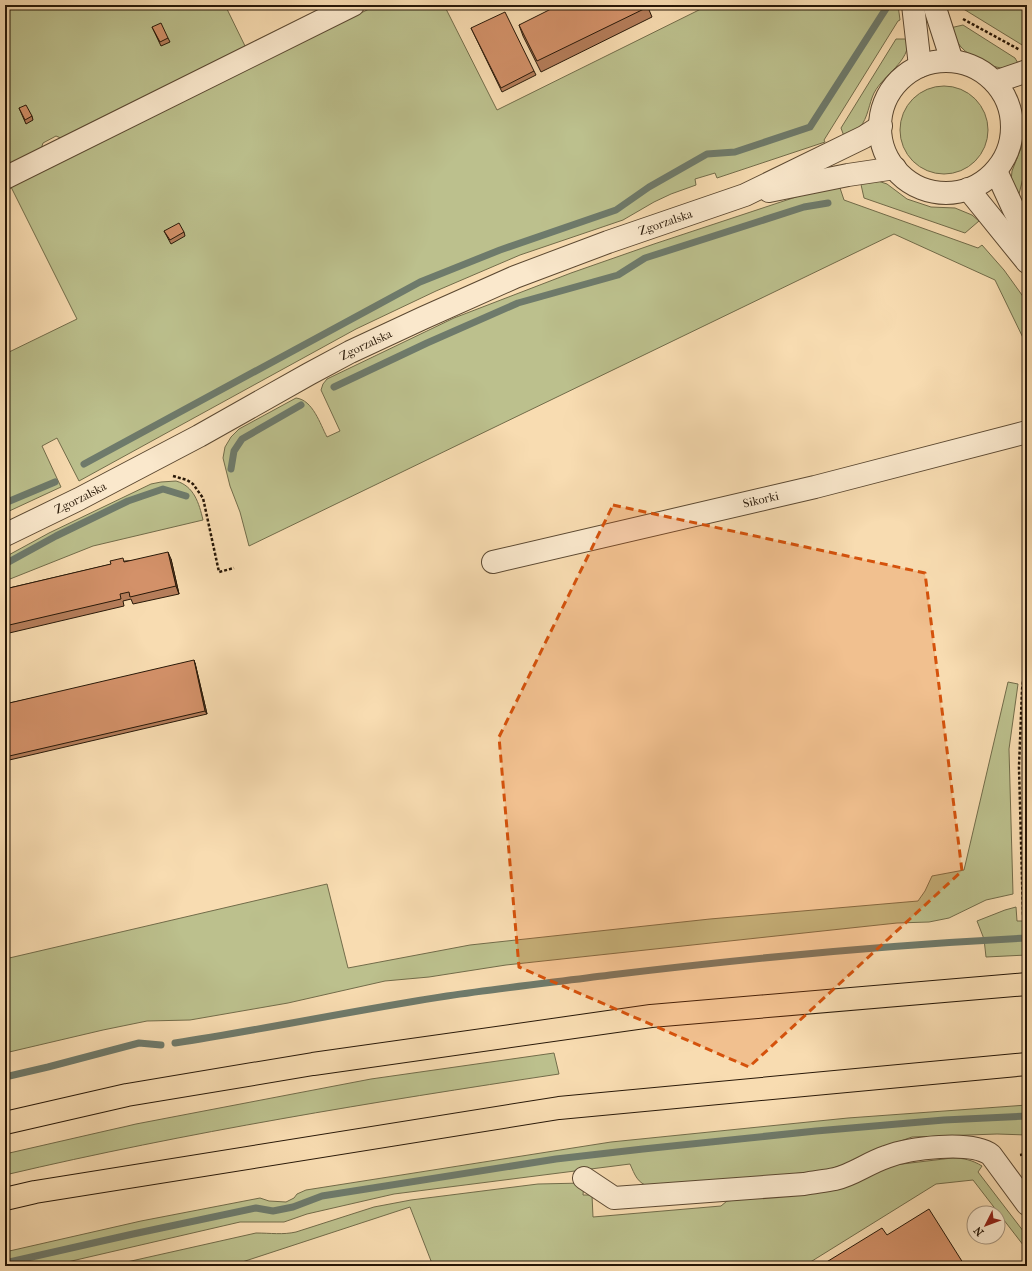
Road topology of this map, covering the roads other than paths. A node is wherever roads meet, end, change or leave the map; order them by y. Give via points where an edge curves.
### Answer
1 (353, 5) edge
2 (913, 5) edge
3 (934, 5) edge
4 (952, 61) junction
5 (1024, 63) edge
6 (920, 66) junction
7 (995, 82) junction
8 (1019, 111) edge
9 (881, 126) junction
10 (895, 168) junction
11 (996, 171) junction
12 (5, 178) edge
13 (968, 189) junction
14 (745, 195) junction
15 (1027, 235) edge
16 (1027, 262) edge
17 (1027, 432) edge
18 (5, 535) edge
19 (494, 562) dead end
20 (1027, 984) edge
21 (1027, 1064) edge
22 (5, 1123) edge
23 (584, 1178) dead end
24 (35, 1192) junction
25 (5, 1199) edge
26 (1027, 1204) edge
27 (5, 1208) edge

1 - 12 street
2 - 6 street
3 - 4 street
4 - 6 street via 932,62
4 - 7 street via 982,71
5 - 7 street
6 - 9 street via 908,72 895,85 885,101 880,119
7 - 8 street via 1007,102
8 - 11 street via 1009,149
9 - 10 street via 886,154
9 - 14 street, Zgorzalska via 864,137
10 - 13 street via 914,184 933,192
10 - 14 street, Zgorzalska
11 - 13 street
11 - 15 street
13 - 16 street
14 - 18 street, Zgorzalska via 516,277 350,352 192,440
17 - 19 street, Sikorki via 815,487
20 - 22 highway via 651,1016 313,1064 127,1095
21 - 24 highway via 559,1108
23 - 26 street via 614,1198 804,1184 836,1179 886,1157 910,1151 969,1147 987,1152 995,1158
24 - 25 highway
24 - 27 highway

